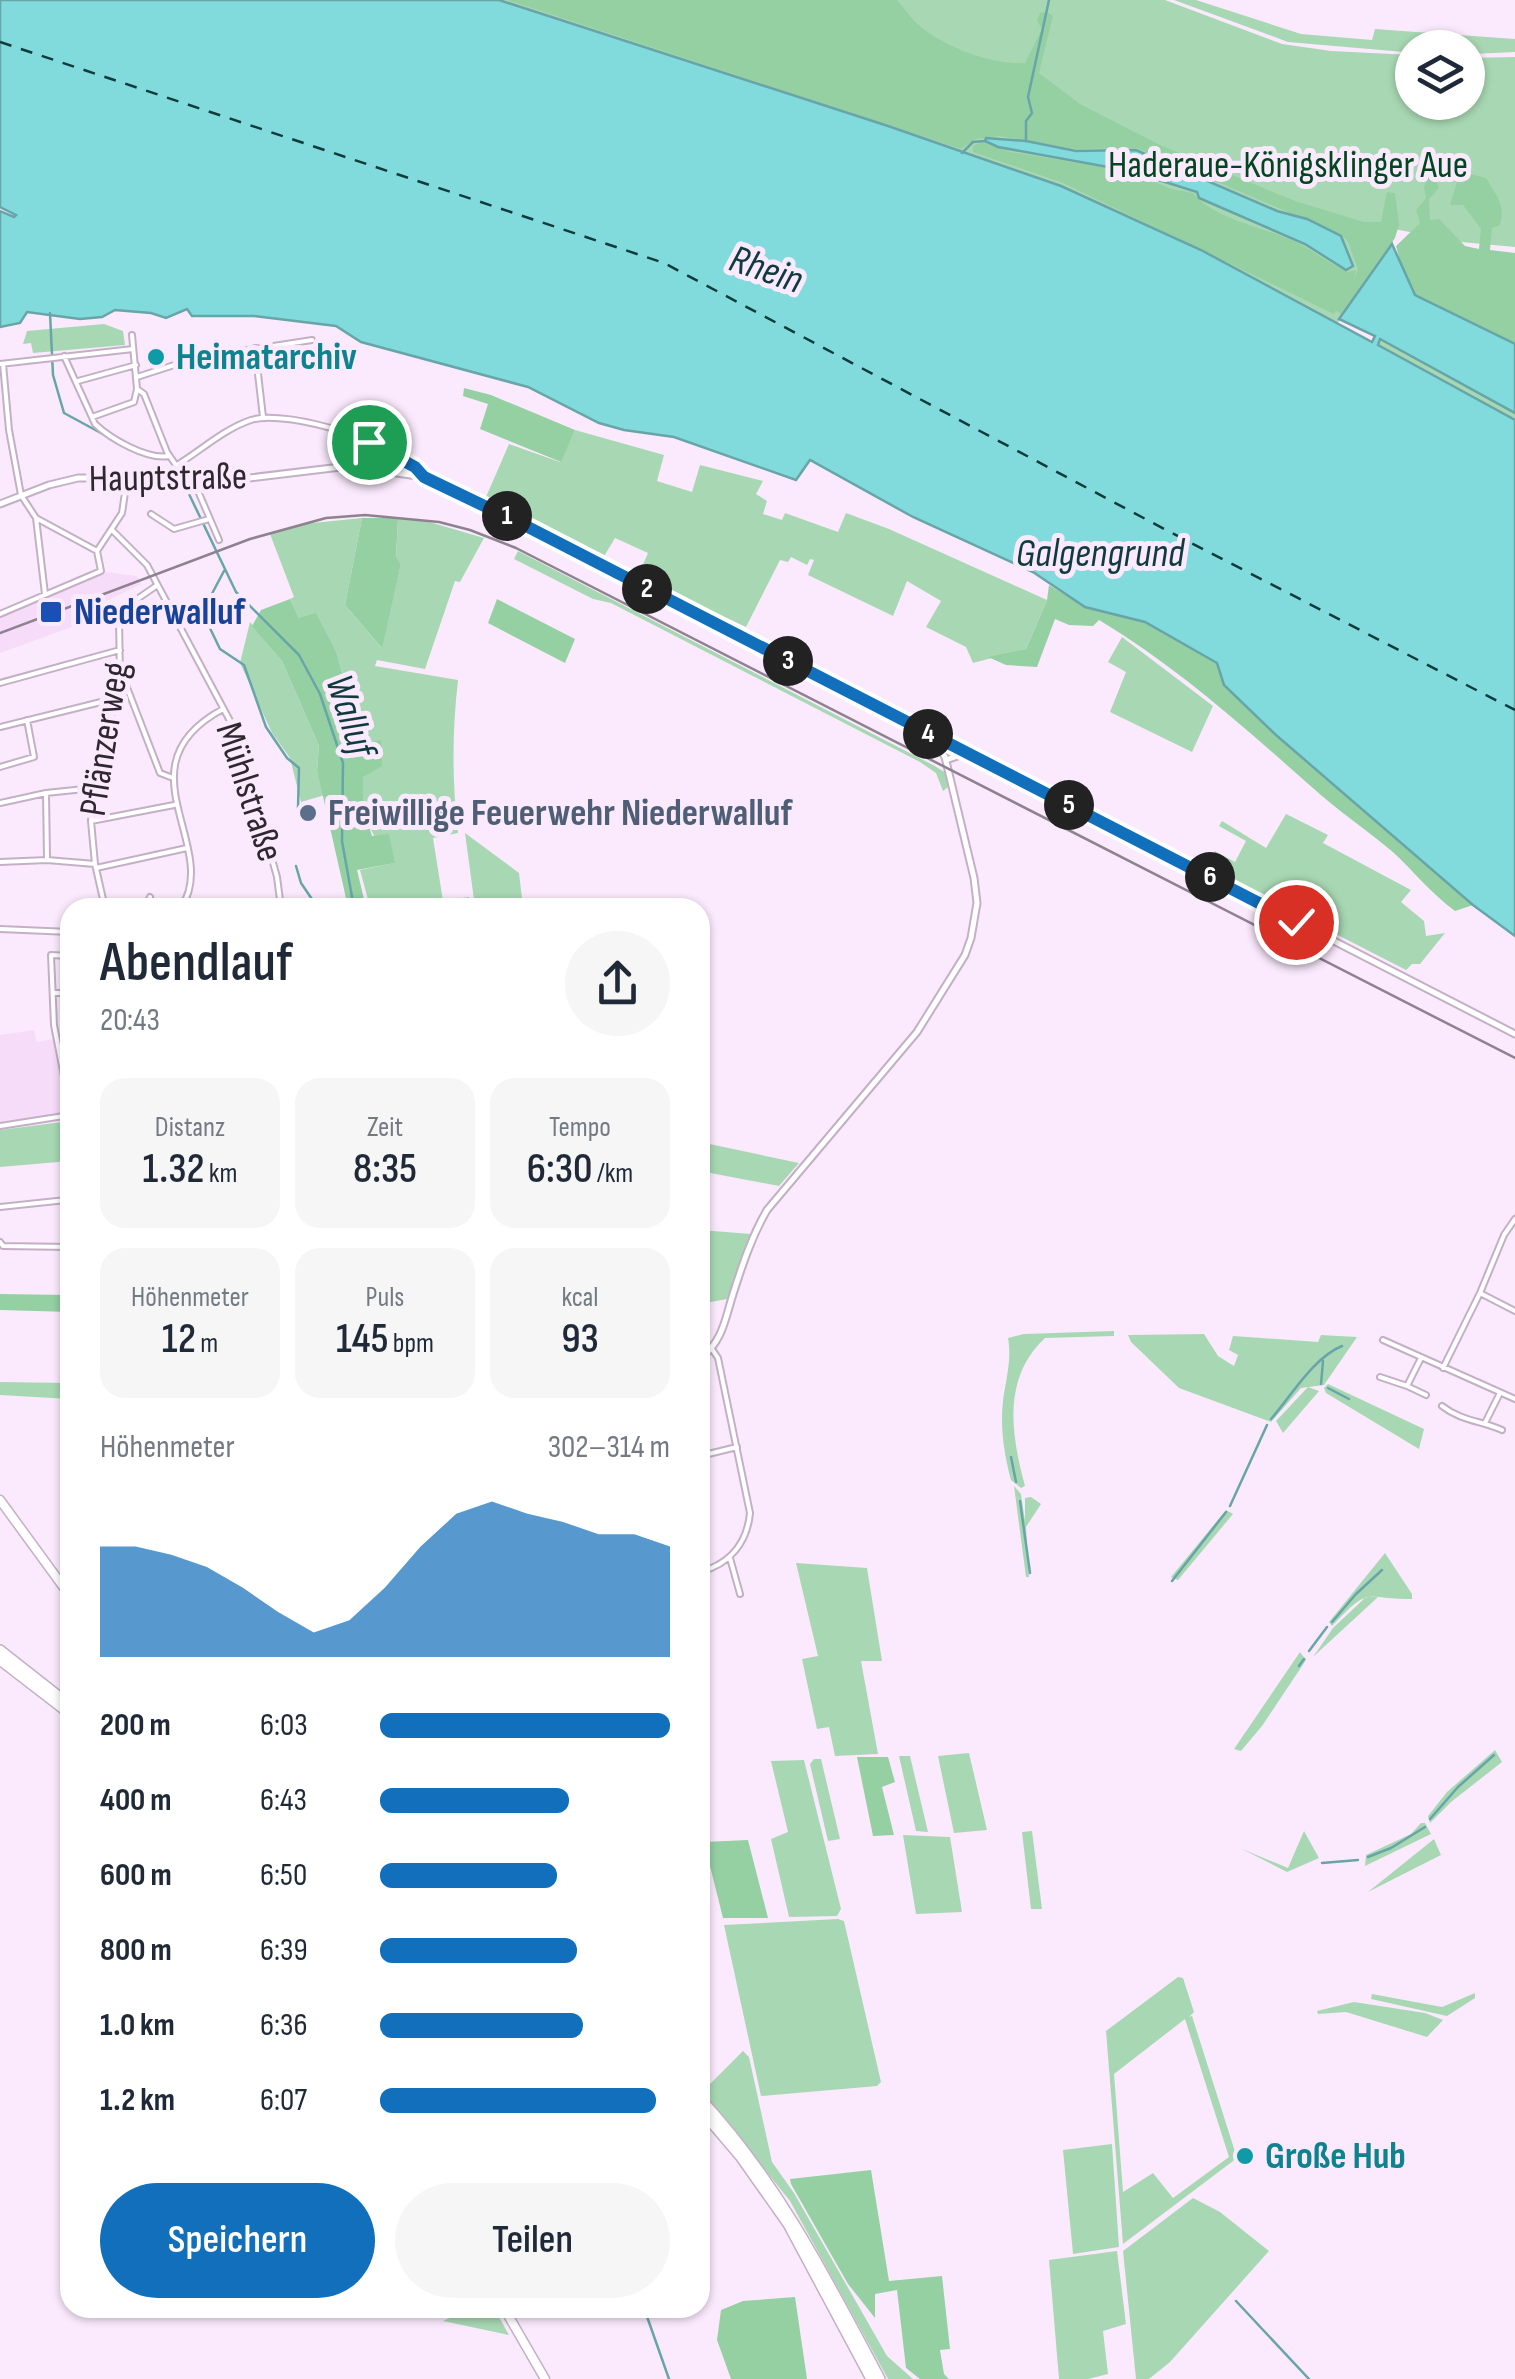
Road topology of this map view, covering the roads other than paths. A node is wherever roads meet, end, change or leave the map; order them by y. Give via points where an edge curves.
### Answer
1 (132, 335) dead end
2 (312, 340) dead end
3 (255, 348) junction
4 (134, 349) junction
5 (64, 356) junction
6 (1, 364) edge
7 (136, 366) junction
8 (137, 377) junction
9 (76, 382) junction
10 (136, 389) junction
11 (92, 417) junction
12 (264, 417) junction
13 (168, 456) junction
14 (177, 465) junction
15 (424, 477) junction
16 (128, 478) junction
17 (191, 484) junction
18 (21, 495) junction
19 (0, 504) edge
20 (151, 514) dead end
21 (36, 518) junction
22 (203, 521) junction
23 (112, 530) junction
24 (219, 540) dead end
25 (98, 548) junction
26 (156, 586) junction
27 (45, 594) junction
28 (0, 614) edge
29 (120, 650) junction
30 (120, 678) junction
31 (0, 683) edge
32 (113, 699) junction
33 (223, 709) junction
34 (27, 720) junction
35 (0, 726) edge
36 (930, 736) junction
37 (951, 746) junction
38 (966, 754) junction
39 (947, 760) junction
40 (0, 767) edge
41 (174, 778) junction
42 (94, 788) junction
43 (46, 793) junction
44 (0, 803) edge
45 (176, 805) junction
46 (91, 821) junction
47 (187, 848) junction
48 (47, 860) junction
49 (0, 862) edge
50 (95, 866) junction
51 (103, 898) edge
52 (185, 898) edge
53 (280, 898) edge
54 (0, 929) edge
55 (60, 932) edge
56 (60, 956) edge
57 (52, 993) junction
58 (60, 993) edge
59 (1515, 1034) edge
60 (60, 1055) edge
61 (60, 1117) edge
62 (0, 1126) edge
63 (60, 1202) edge
64 (0, 1207) edge
65 (1515, 1219) edge
66 (0, 1242) edge
67 (60, 1246) edge
68 (1480, 1293) junction
69 (1515, 1311) edge
70 (1383, 1340) dead end
71 (712, 1349) joint
72 (1421, 1358) junction
73 (1443, 1368) junction
74 (1380, 1377) dead end
75 (1407, 1386) junction
76 (1500, 1393) junction
77 (1426, 1395) dead end
78 (1515, 1399) edge
79 (1442, 1406) dead end
80 (1486, 1423) junction
81 (1502, 1430) dead end
82 (737, 1447) junction
83 (710, 1454) edge
84 (0, 1500) edge
85 (730, 1558) junction
86 (710, 1567) edge
87 (60, 1582) edge
88 (740, 1594) dead end
89 (0, 1650) edge
90 (0, 1660) edge
91 (60, 1697) edge
92 (60, 1706) edge
93 (710, 2113) edge
94 (710, 2115) edge
95 (510, 2318) edge
96 (869, 2376) edge
97 (545, 2379) edge
98 (882, 2379) edge

1 - 4 street
2 - 3 street
3 - 8 street
3 - 12 street
4 - 5 street
4 - 7 street
5 - 6 street
5 - 9 street
6 - 18 street
7 - 8 street
7 - 9 street
8 - 10 street
9 - 11 street
10 - 11 street via 134,402
10 - 13 street via 144,394
11 - 13 street via 102,431 155,458
12 - 14 street, Hauptstraße
12 - 15 street, Hauptstraße via 336,430
13 - 14 street
14 - 17 street
15 - 17 street, Hauptstraße via 348,466
15 - 36 street
16 - 17 street, Hauptstraße
16 - 18 street, Hauptstraße via 78,478
16 - 23 street
17 - 22 street
18 - 19 street, Hauptstraße
18 - 21 street
20 - 22 street via 174,529
21 - 25 street
21 - 27 street
22 - 24 street
23 - 25 street
23 - 26 street, Mühlstraße via 147,564
25 - 27 street via 100,571
26 - 29 street, Pflänzerweg via 120,619
26 - 33 street, Mühlstraße
27 - 28 street
29 - 30 street, Pflänzerweg
29 - 31 street
30 - 32 street, Pflänzerweg
30 - 41 street via 160,773
32 - 34 street
32 - 42 street, Pflänzerweg
33 - 41 street via 189,736
33 - 53 street, Mühlstraße via 237,734
34 - 35 street
34 - 40 street via 34,757
36 - 37 street
36 - 39 street
37 - 38 street
37 - 39 street
38 - 39 street
38 - 59 street
39 - 71 street via 976,888 972,938 922,1024 773,1200 756,1228 726,1326
41 - 45 street
42 - 43 street
42 - 46 street, Pflänzerweg
43 - 44 street
43 - 48 street
45 - 46 street
45 - 47 street
46 - 50 street, Pflänzerweg
47 - 50 street
47 - 52 street via 192,881
48 - 49 street
48 - 50 street
50 - 51 street, Pflänzerweg
54 - 55 street
56 - 57 street via 51,956
57 - 58 street
57 - 60 street
61 - 62 street
63 - 64 street
65 - 68 street
66 - 67 street
68 - 69 street
68 - 73 street
70 - 72 street
71 - 82 street
72 - 73 street
72 - 75 street
73 - 76 street
74 - 75 street
75 - 77 street
76 - 78 street
76 - 80 street
79 - 80 street
80 - 81 street
82 - 83 street
82 - 85 street via 750,1513
84 - 87 main road
85 - 86 street
85 - 88 street
89 - 91 highway
90 - 92 highway
93 - 98 highway via 787,2209
94 - 96 highway via 788,2224
95 - 97 main road

